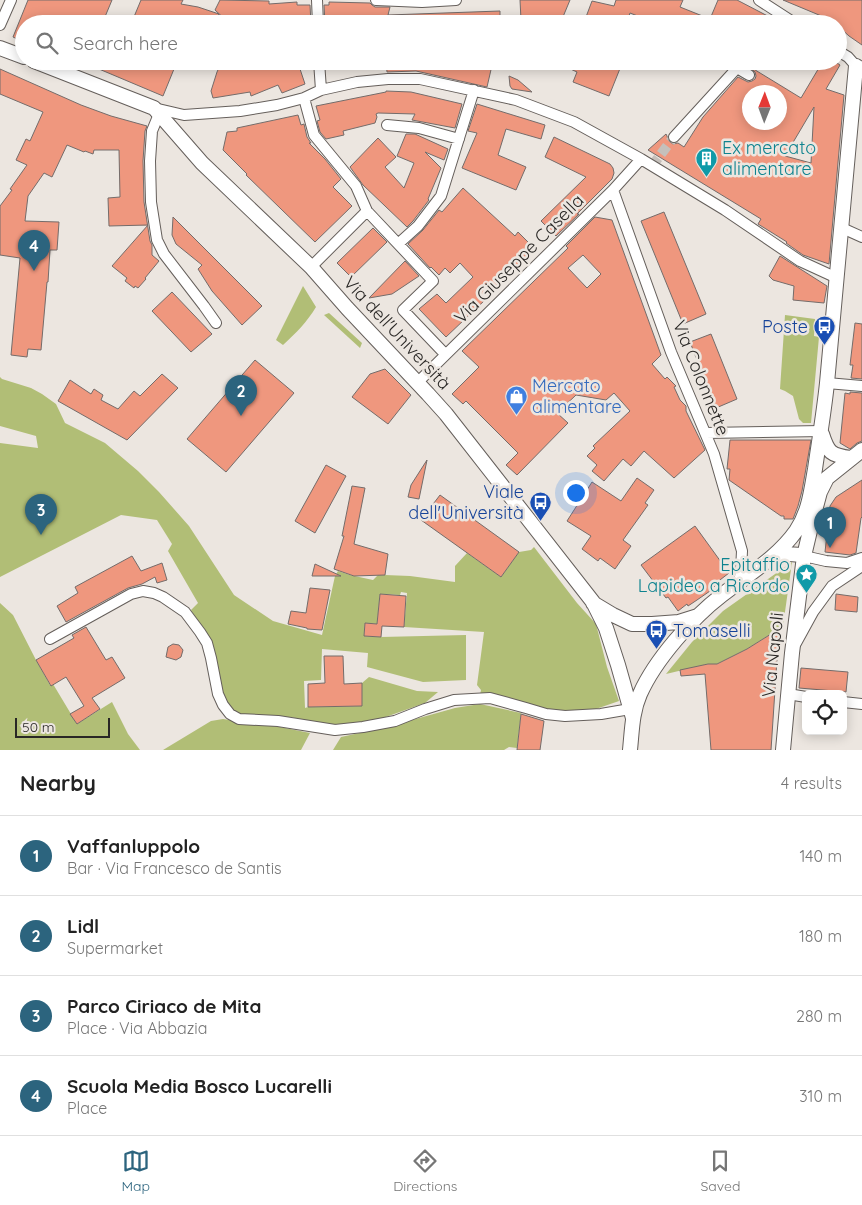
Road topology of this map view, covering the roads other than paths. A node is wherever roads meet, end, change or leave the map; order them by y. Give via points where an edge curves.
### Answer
1 (11, 0) edge
2 (318, 0) edge
3 (376, 0) edge
4 (456, 0) edge
5 (759, 0) edge
6 (318, 15) edge
7 (782, 15) edge
8 (0, 25) edge
9 (0, 48) edge
10 (15, 54) edge
11 (847, 57) edge
12 (859, 68) edge
13 (56, 70) edge
14 (320, 70) edge
15 (735, 70) edge
16 (740, 70) edge
17 (749, 75) dead end
18 (321, 90) junction
19 (474, 90) junction
20 (304, 98) junction
21 (156, 111) junction
22 (387, 125) dead end
23 (674, 137) tunnel mouth
24 (459, 139) junction
25 (641, 159) junction
26 (613, 190) junction
27 (367, 211) junction
28 (842, 228) junction
29 (862, 237) edge
30 (398, 244) junction
31 (311, 267) junction
32 (838, 278) junction
33 (216, 323) dead end
34 (445, 354) junction
35 (418, 382) junction
36 (828, 383) junction
37 (862, 386) edge
38 (822, 431) junction
39 (706, 433) junction
40 (862, 450) edge
41 (850, 458) junction
42 (804, 556) junction
43 (772, 558) junction
44 (862, 558) edge
45 (862, 566) edge
46 (739, 583) junction
47 (592, 602) junction
48 (698, 616) junction
49 (50, 639) dead end
50 (792, 654) junction
51 (788, 694) junction
52 (802, 696) edge
53 (847, 702) edge
54 (862, 704) edge
55 (631, 714) junction
56 (630, 750) edge
57 (783, 750) edge

1 - 8 street
2 - 6 street
3 - 4 street
5 - 7 street
9 - 10 street
11 - 12 street
12 - 28 street
13 - 21 street
14 - 18 street
15 - 23 street
16 - 17 street
18 - 19 street via 357,82 420,79
18 - 20 street
19 - 24 street
19 - 25 street via 516,100 574,122
20 - 21 street via 240,111 184,115
20 - 27 street via 314,135 356,186
21 - 31 street, Via dell'Università via 202,163
21 - 33 street via 150,162 151,202 157,240
22 - 24 street via 419,128
24 - 30 street via 441,196 418,226
25 - 26 street, Via Giuseppe Casella
25 - 32 street via 800,261
26 - 34 street, Via Giuseppe Casella
26 - 39 street, Via Colonnette via 671,352
27 - 30 street
27 - 31 street
28 - 29 street
28 - 32 street
30 - 34 street via 433,281 403,310
31 - 35 street, Via dell'Università
32 - 36 street
34 - 35 street, Via Giuseppe Casella
35 - 47 street, Via dell'Università
36 - 37 street
36 - 38 street
38 - 39 street
38 - 41 street via 826,448 836,456
38 - 43 street via 804,517
39 - 46 street, Via Colonnette via 742,551
40 - 41 street, Via Napoli
41 - 42 street, Via Napoli via 827,478 820,492
42 - 43 street via 794,553
42 - 44 street via 847,564
42 - 50 street, Via Napoli
43 - 46 street
45 - 50 street via 832,586 813,612
46 - 48 street
47 - 48 street, Via dell'Università via 632,624 679,622
47 - 55 street, Via dell'Università via 606,628
48 - 55 street via 655,666
49 - 55 street via 131,594 143,591 163,597 185,612 207,643 220,700 230,714 239,718 335,730 395,721 454,700 490,698 546,714
50 - 51 street, Via Napoli
51 - 52 street
51 - 57 street, Via Napoli
53 - 54 street
55 - 56 street

